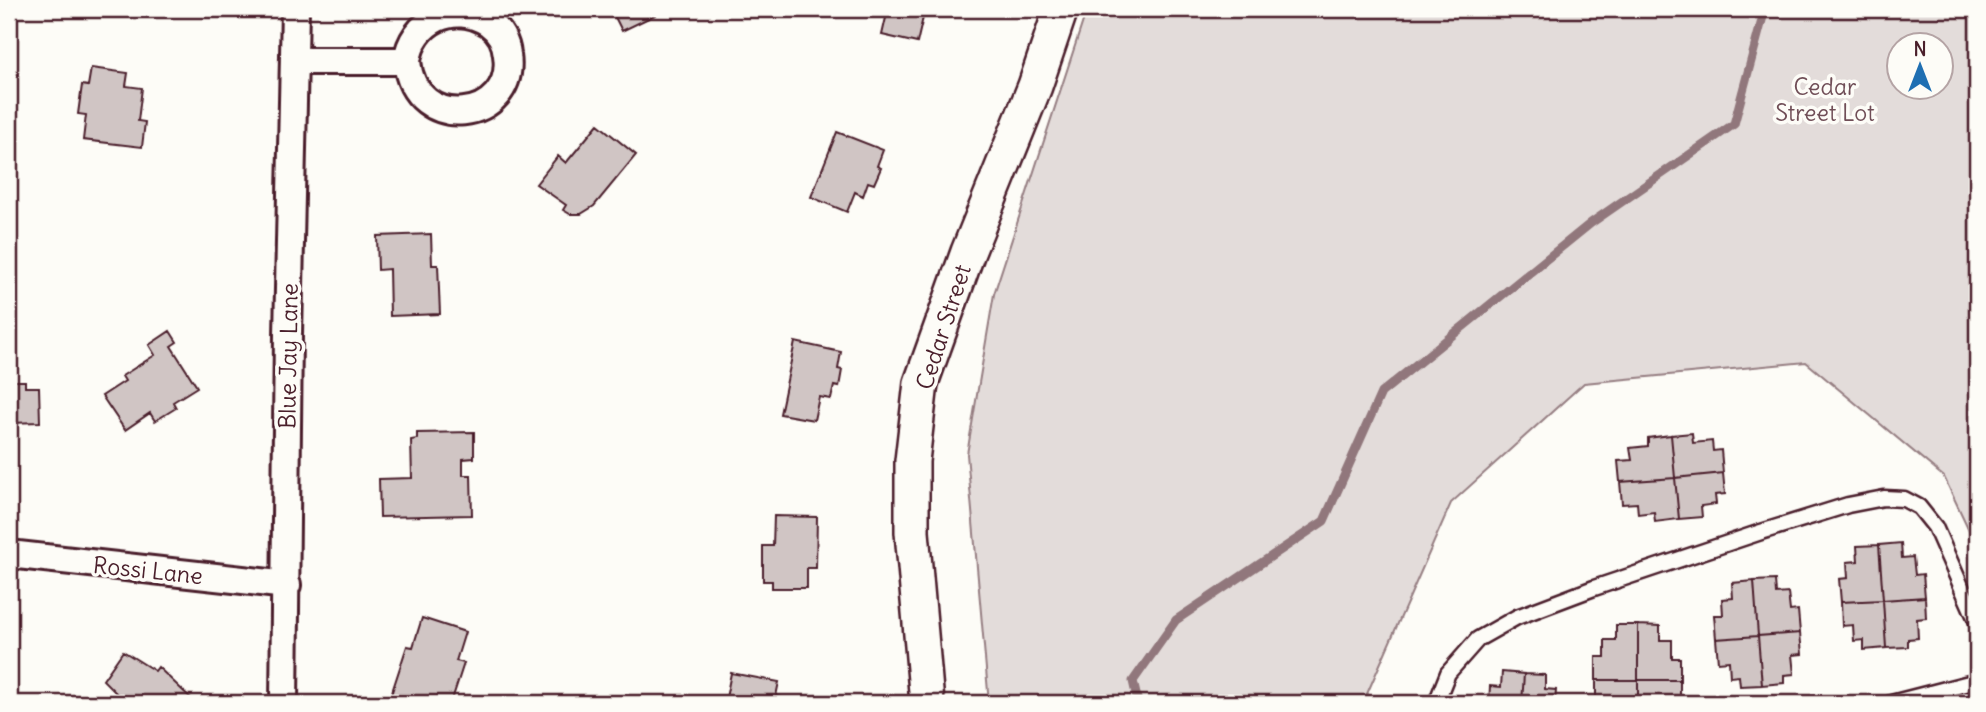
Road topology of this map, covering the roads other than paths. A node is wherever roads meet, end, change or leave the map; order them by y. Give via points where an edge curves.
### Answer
1 (295, 9) edge
2 (1061, 9) edge
3 (294, 61) junction
4 (407, 61) dead end
5 (9, 554) edge
6 (287, 585) junction
7 (1977, 622) edge
8 (1977, 681) edge
9 (284, 703) edge
10 (927, 703) edge
11 (1436, 703) edge
12 (1891, 703) edge

1 - 3 street, Blue Jay Lane
2 - 10 street, Cedar Street via 921,383 912,461 912,532
3 - 4 street
3 - 6 street, Blue Jay Lane
5 - 6 street, Rossi Lane
6 - 9 street, Blue Jay Lane
7 - 11 lane via 1935,527 1919,507 1904,499 1884,498 1761,532 1517,617 1478,639 1448,673
8 - 12 lane

